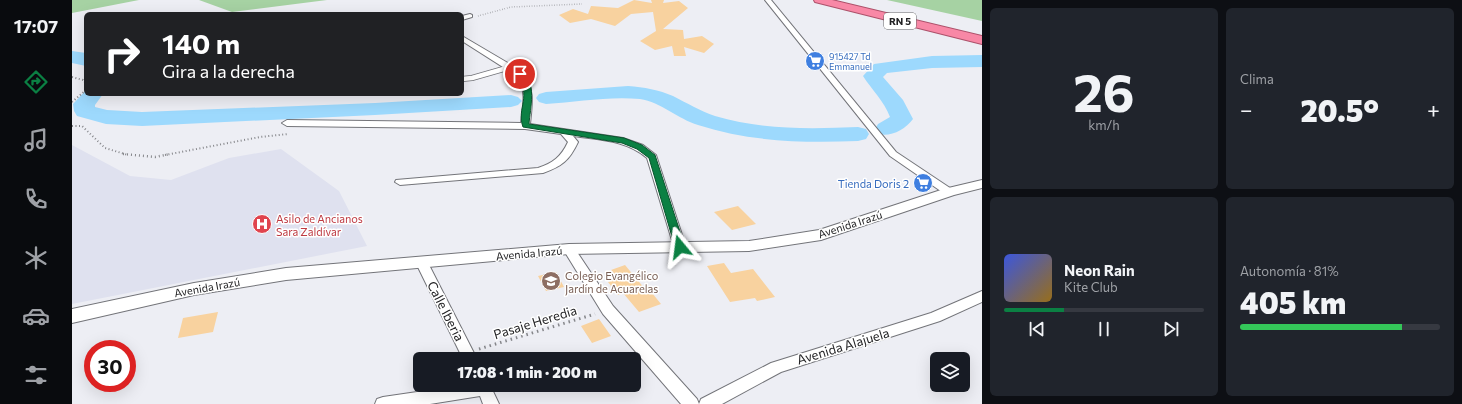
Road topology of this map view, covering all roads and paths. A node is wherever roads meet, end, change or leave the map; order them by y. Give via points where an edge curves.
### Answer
1 (768, 0) edge
2 (819, 0) edge
3 (838, 0) edge
4 (582, 4) dead end
5 (470, 16) joint
6 (464, 18) edge
7 (982, 35) edge
8 (464, 39) edge
9 (982, 40) edge
10 (509, 67) junction
11 (72, 77) edge
12 (464, 79) edge
13 (84, 81) edge
14 (84, 92) edge
15 (72, 102) edge
16 (287, 123) dead end
17 (72, 126) edge
18 (525, 126) junction
19 (564, 132) junction
20 (291, 134) dead end
21 (400, 182) dead end
22 (982, 184) edge
23 (949, 192) junction
24 (680, 247) junction
25 (569, 249) junction
26 (422, 263) junction
27 (982, 296) edge
28 (608, 310) junction
29 (72, 316) edge
30 (466, 352) edge
31 (480, 352) edge
32 (454, 392) edge
33 (485, 392) edge
34 (383, 404) edge
35 (491, 404) edge
36 (691, 404) edge
37 (707, 404) edge

1 - 23 street via 893,154
2 - 9 highway, RN 5
3 - 7 highway, RN 5
4 - 5 path via 511,7
5 - 6 street
8 - 10 street
10 - 12 lane
10 - 18 street via 520,74 528,89
11 - 13 path
14 - 15 path
16 - 18 street
17 - 20 path via 82,126 105,148 126,155 155,157 260,137
18 - 19 street
19 - 21 street via 573,142 568,154 559,164 539,171
19 - 24 street via 624,141 640,147 652,157
22 - 23 street, Avenida Irazú
23 - 24 street, Avenida Irazú via 820,235 749,246
24 - 25 street, Avenida Irazú
25 - 26 street, Avenida Irazú
25 - 28 street
26 - 29 street, Avenida Irazú via 286,274 194,289
26 - 30 street, Calle Iberia
27 - 37 street, Avenida Alajuela via 935,317 776,367
28 - 31 path, Pasaje Heredia
28 - 36 street
32 - 34 street
33 - 35 street

